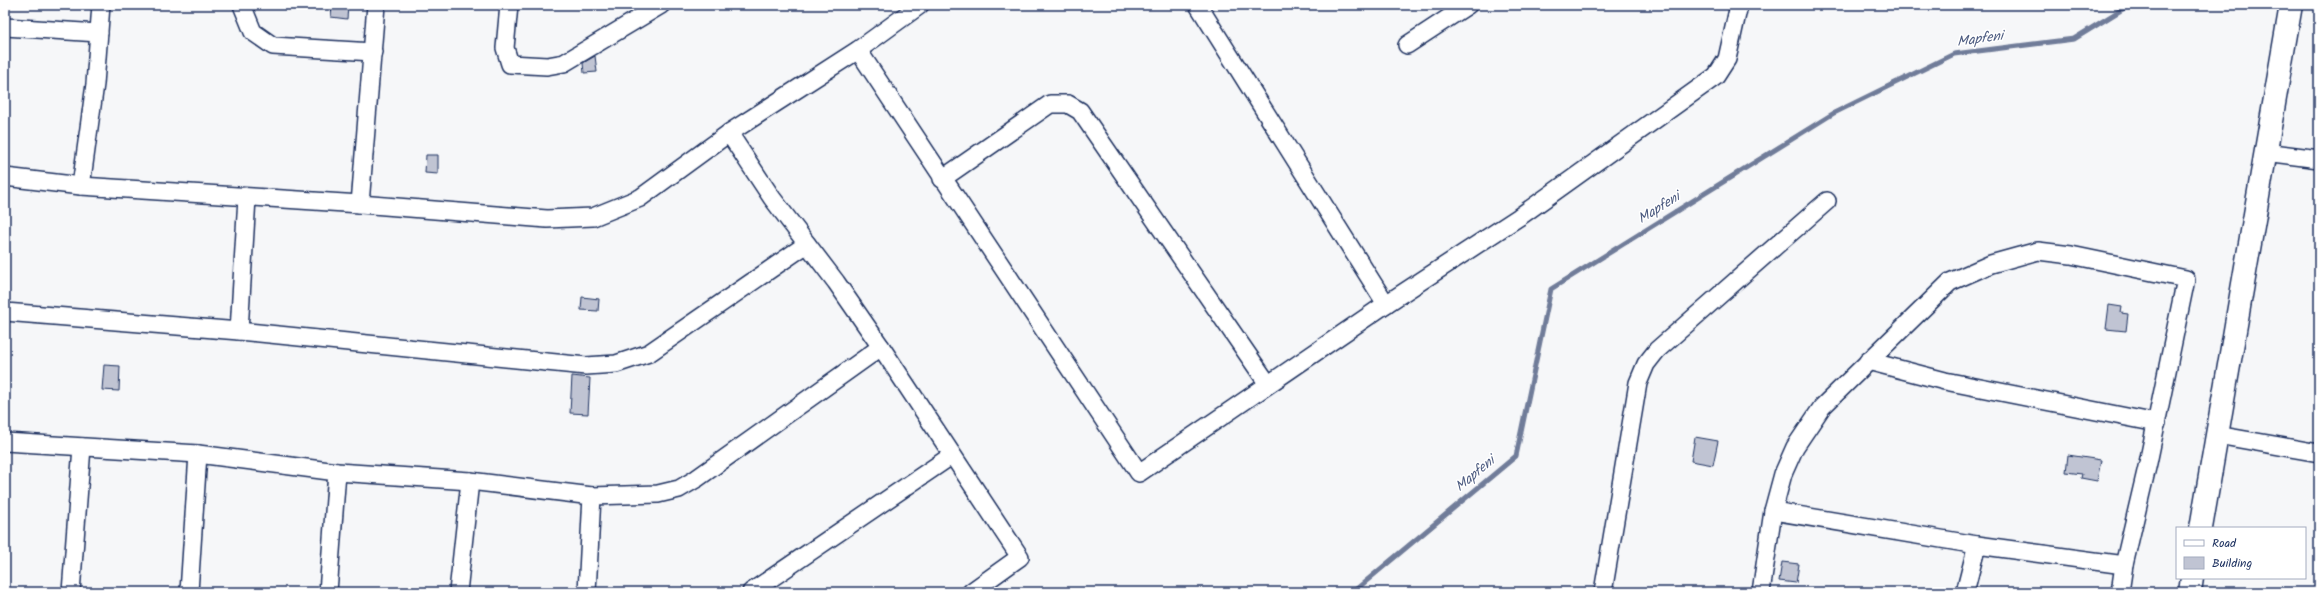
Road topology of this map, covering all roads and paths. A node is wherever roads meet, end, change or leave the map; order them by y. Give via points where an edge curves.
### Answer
1 (101, 5) edge
2 (242, 5) edge
3 (376, 5) edge
4 (509, 5) edge
5 (661, 5) edge
6 (920, 5) edge
7 (1468, 5) edge
8 (1739, 5) edge
9 (2291, 5) edge
10 (1201, 6) edge
11 (5, 27) edge
12 (99, 33) junction
13 (1407, 45) dead end
14 (858, 50) junction
15 (373, 52) junction
16 (729, 133) junction
17 (2265, 152) junction
18 (2319, 158) edge
19 (5, 177) edge
20 (942, 179) junction
21 (80, 186) junction
22 (247, 198) junction
23 (1827, 201) dead end
24 (360, 204) junction
25 (807, 244) junction
26 (1386, 304) junction
27 (5, 312) edge
28 (239, 331) junction
29 (881, 347) junction
30 (1868, 361) junction
31 (1268, 384) junction
32 (2157, 423) junction
33 (2217, 435) junction
34 (5, 442) edge
35 (82, 447) junction
36 (2319, 453) edge
37 (198, 454) junction
38 (951, 456) junction
39 (337, 472) junction
40 (470, 481) junction
41 (592, 496) junction
42 (1773, 511) junction
43 (2201, 527) edge
44 (1977, 545) junction
45 (2124, 565) junction
46 (2192, 579) edge
47 (71, 592) edge
48 (189, 592) edge
49 (328, 592) edge
50 (458, 592) edge
51 (588, 592) edge
52 (751, 592) edge
53 (971, 592) edge
54 (1602, 592) edge
55 (1760, 592) edge
56 (1965, 592) edge
57 (2120, 592) edge
58 (2190, 592) edge

1 - 12 street
2 - 15 street via 253,32 273,46
3 - 15 street
4 - 5 street via 505,48 510,64 547,66 564,63
6 - 14 street
7 - 13 street
8 - 26 street via 1727,59 1716,76 1519,217
9 - 17 street
10 - 26 street
11 - 12 street
12 - 21 street via 95,84
14 - 16 street
14 - 20 street
15 - 24 street
16 - 24 street via 640,198 593,217 547,219
16 - 25 street via 772,198
17 - 18 street
17 - 33 street
19 - 21 street
20 - 31 street via 1050,104 1068,104 1080,111
20 - 31 street via 1139,474
21 - 22 street
22 - 24 street
22 - 28 street
23 - 54 street via 1657,350 1646,364 1638,383
25 - 28 street via 649,353 616,364 586,366
25 - 29 street
26 - 31 street
27 - 28 street
29 - 38 street
29 - 41 street via 679,489 658,494
30 - 32 street via 1960,384
30 - 32 street via 1950,282 1991,264 2038,251 2070,254 2186,280
30 - 42 street via 1822,407 1795,447 1783,474
32 - 45 street
33 - 36 street
33 - 43 street
34 - 35 street
35 - 37 street
35 - 47 street
37 - 39 street
37 - 48 street
38 - 52 street
38 - 53 street via 1020,557
39 - 40 street
39 - 49 street
40 - 41 street
40 - 50 street
41 - 51 street
42 - 44 street
42 - 55 street
44 - 45 street
44 - 56 street
45 - 57 street
46 - 58 street

